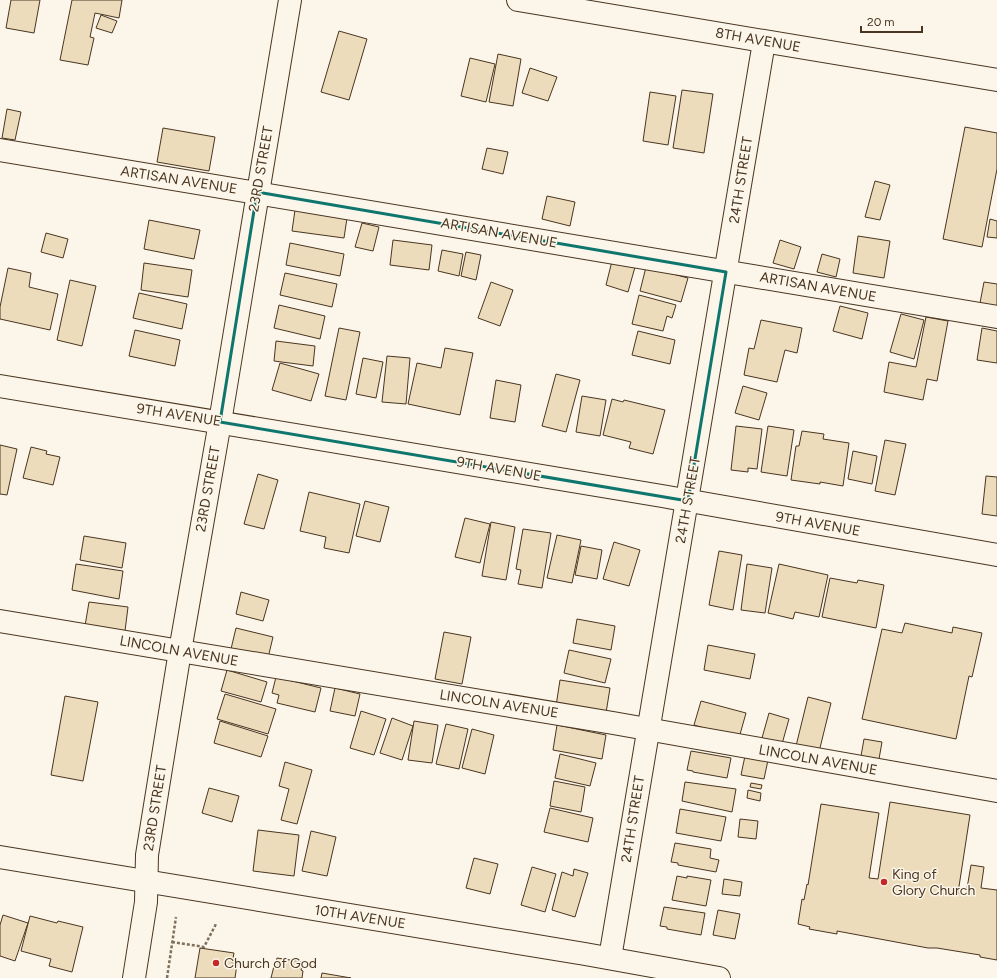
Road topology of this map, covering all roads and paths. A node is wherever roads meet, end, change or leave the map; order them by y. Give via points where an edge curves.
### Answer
1 (290, 0) edge
2 (518, 0) edge
3 (764, 42) junction
4 (997, 80) edge
5 (0, 150) edge
6 (257, 192) junction
7 (726, 272) junction
8 (997, 317) edge
9 (0, 386) edge
10 (220, 422) junction
11 (688, 501) junction
12 (997, 555) edge
13 (0, 621) edge
14 (180, 651) junction
15 (648, 730) junction
16 (997, 791) edge
17 (0, 857) edge
18 (147, 881) junction
19 (176, 917) dead end
20 (216, 924) dead end
21 (172, 942) junction
22 (610, 958) junction
23 (134, 978) edge
24 (167, 978) edge
25 (719, 978) edge

1 - 6 street, 23RD STREET
2 - 3 street, 8TH AVENUE
3 - 4 street, 8TH AVENUE
3 - 7 street, 24TH STREET
5 - 6 street, ARTISAN AVENUE
6 - 7 street, ARTISAN AVENUE
6 - 10 street, 23RD STREET
7 - 8 street, ARTISAN AVENUE
7 - 11 street, 24TH STREET
9 - 10 street, 9TH AVENUE
10 - 11 street, 9TH AVENUE
10 - 14 street, 23RD STREET
11 - 12 street, 9TH AVENUE
11 - 15 street, 24TH STREET
13 - 14 street, LINCOLN AVENUE
14 - 15 street, LINCOLN AVENUE
14 - 18 street, 23RD STREET via 147,858
15 - 16 street, LINCOLN AVENUE
15 - 22 street, 24TH STREET
17 - 18 street, 10TH AVENUE
18 - 22 street, 10TH AVENUE
18 - 23 street, 23RD STREET
19 - 21 path
20 - 21 path via 204,947
21 - 24 path
22 - 25 street, 10TH AVENUE

